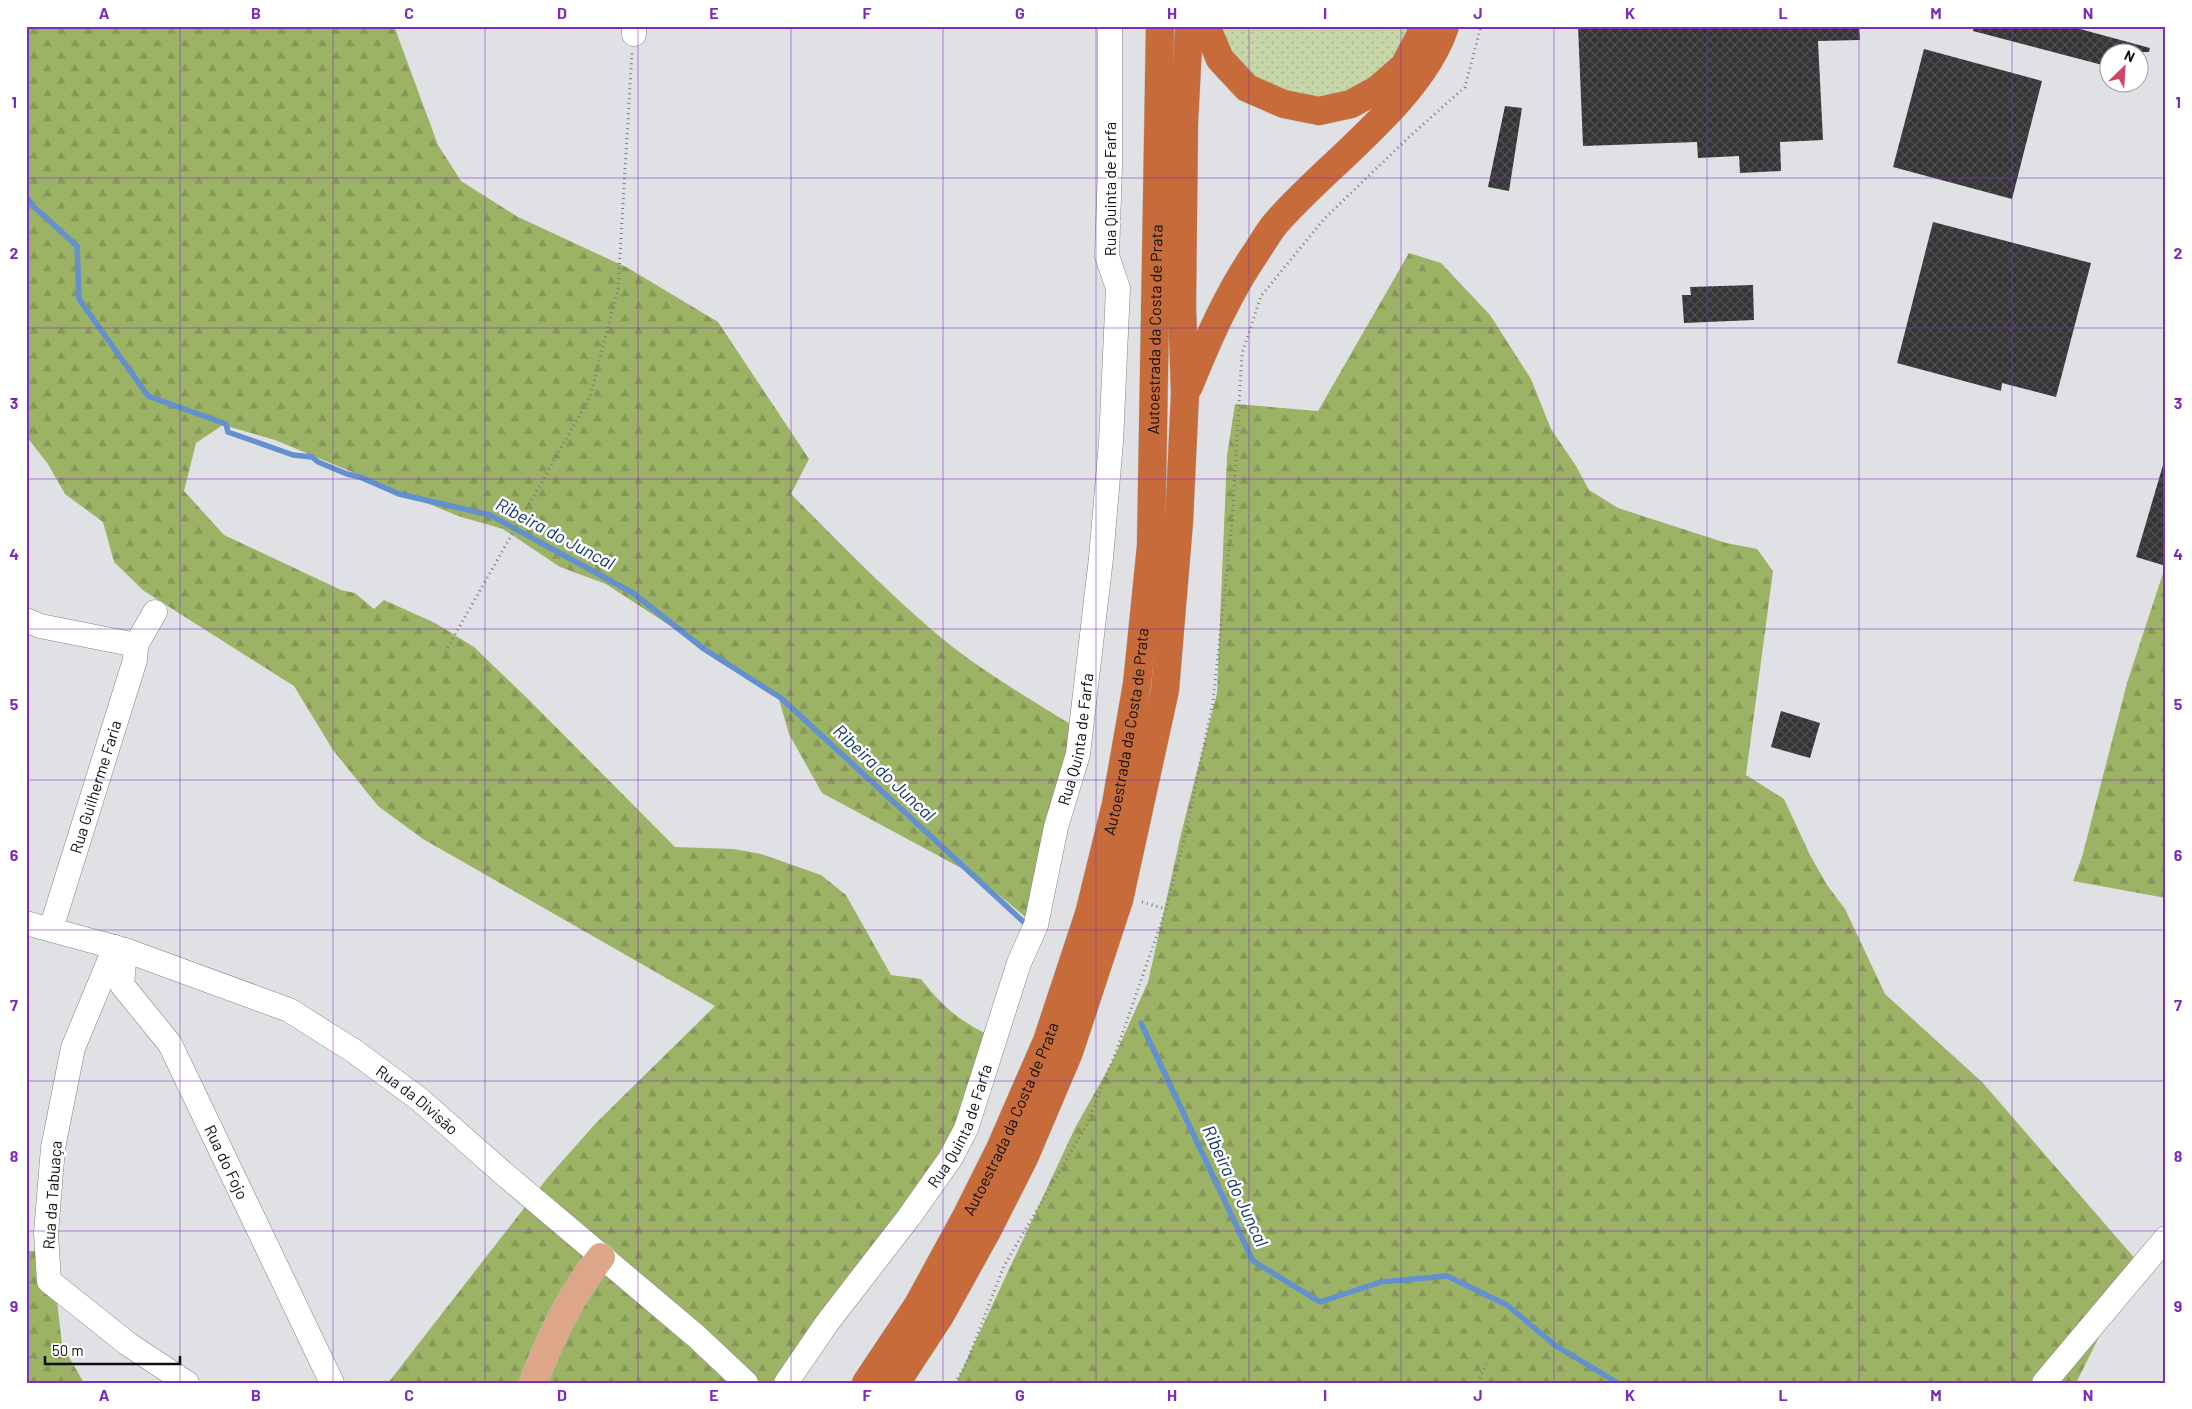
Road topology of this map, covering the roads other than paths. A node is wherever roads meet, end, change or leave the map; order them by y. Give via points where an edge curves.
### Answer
1 (1110, 26) edge
2 (1160, 26) edge
3 (1189, 26) edge
4 (1206, 26) edge
5 (1422, 26) edge
6 (1445, 26) edge
7 (1185, 394) junction
8 (155, 612) dead end
9 (26, 620) edge
10 (136, 645) junction
11 (26, 923) edge
12 (51, 929) junction
13 (120, 948) junction
14 (2166, 1238) edge
15 (601, 1257) junction
16 (187, 1383) edge
17 (332, 1383) edge
18 (533, 1383) edge
19 (746, 1383) edge
20 (786, 1383) edge
21 (866, 1383) edge
22 (896, 1383) edge
23 (2044, 1383) edge

1 - 20 street, Rua Quinta de Farfa via 1107,256 1118,288 1102,548 1078,754 1056,826 1036,925 1019,963 966,1130 945,1167 827,1323
2 - 21 highway, Autoestrada da Costa de Prata via 1151,546 1137,684 1116,804 1089,914 1043,1050 966,1217 918,1305
3 - 7 highway, Autoestrada da Costa de Prata via 1184,123 1182,307
4 - 5 highway via 1220,59 1247,88 1284,104 1319,111 1351,104 1378,89 1404,66
6 - 7 highway via 1425,67 1396,103 1275,224 1237,281
7 - 22 highway, Autoestrada da Costa de Prata via 1180,522 1165,690 1119,900 1069,1052 1024,1158 941,1314
8 - 10 street
9 - 10 street via 40,626
10 - 12 street, Rua Guilherme Faria via 135,660
11 - 12 street, Rua da Divisão
12 - 13 street, Rua da Divisão
13 - 15 street, Rua da Divisão via 289,1010 354,1051 419,1099
13 - 16 street, Rua da Tabuaça via 73,1048 53,1148 46,1233 49,1281 128,1344
13 - 17 street, Rua do Fojo via 122,985 170,1044
14 - 23 street
15 - 18 main road via 564,1310
15 - 19 street, Rua da Divisão via 696,1336

